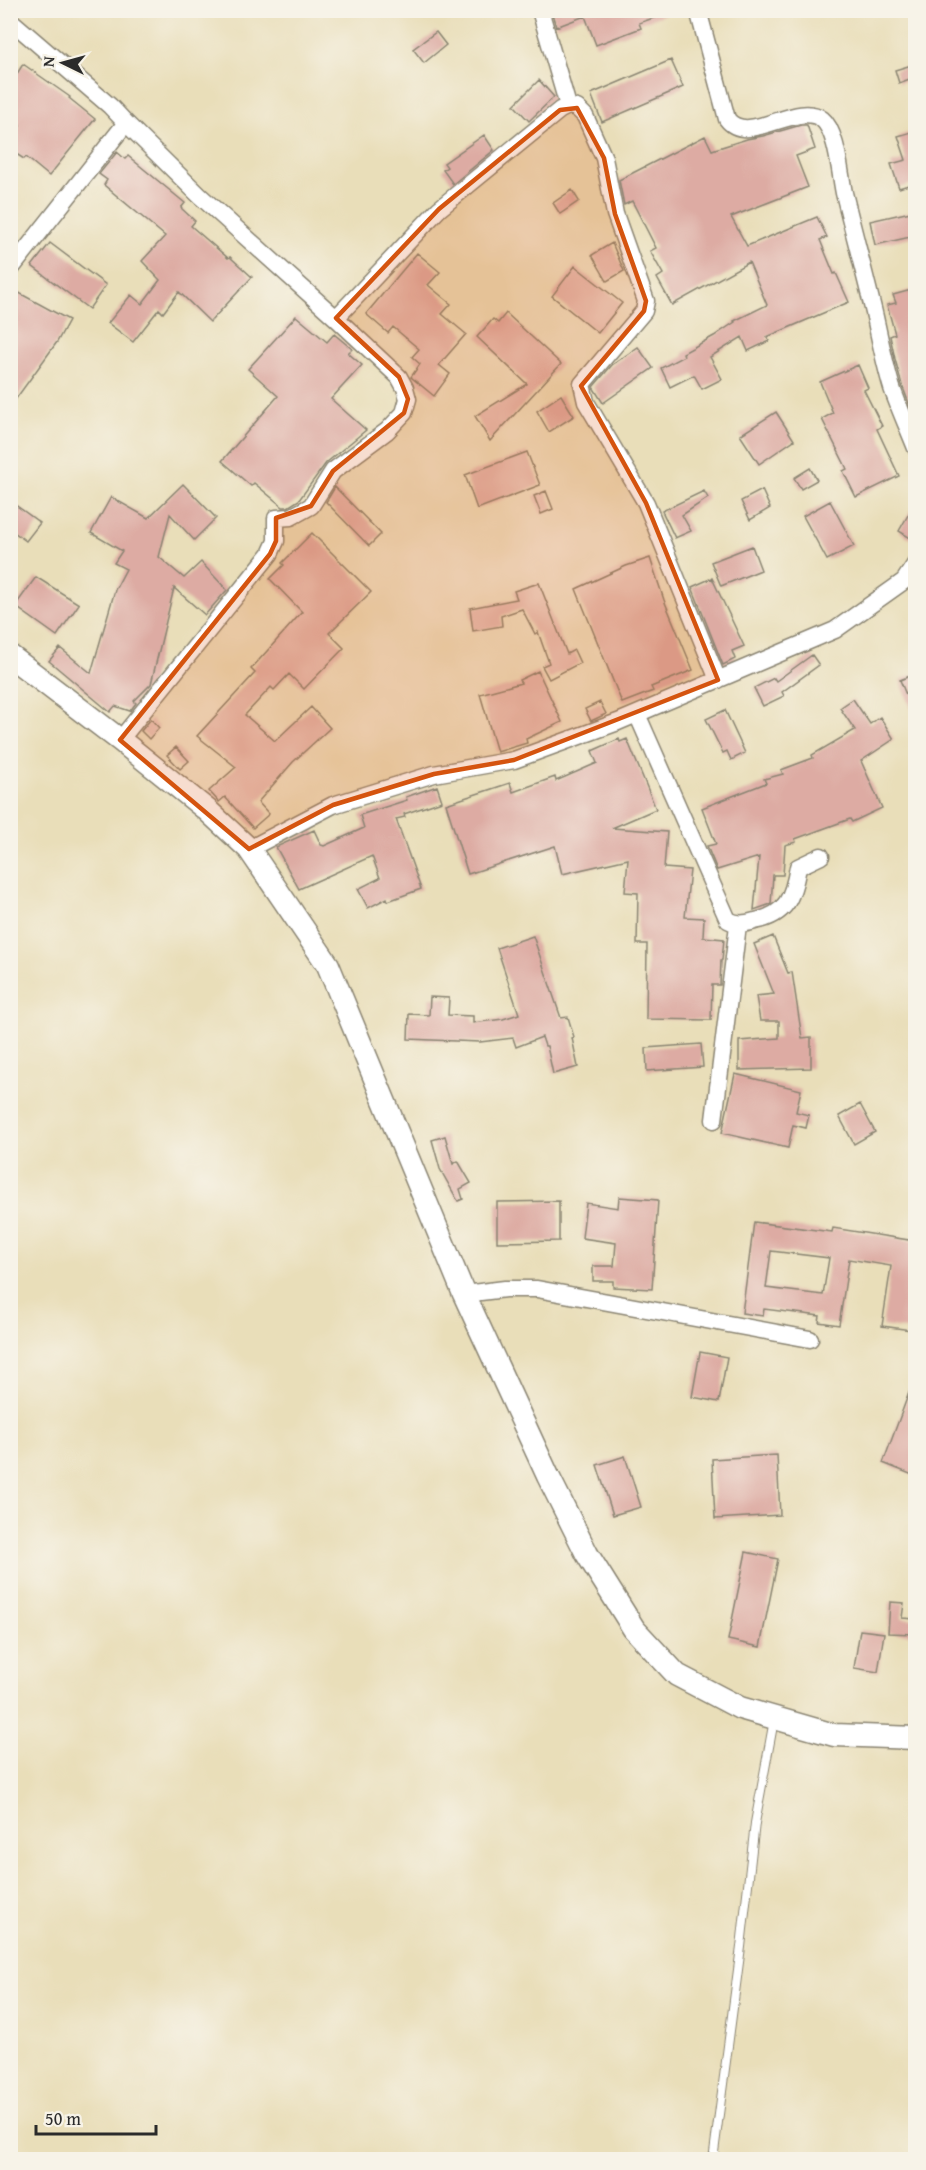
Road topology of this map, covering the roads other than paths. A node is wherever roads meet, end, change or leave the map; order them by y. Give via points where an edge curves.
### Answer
1 (540, 10) edge
2 (698, 10) edge
3 (10, 21) edge
4 (568, 106) junction
5 (126, 123) junction
6 (10, 270) edge
7 (336, 318) junction
8 (915, 448) edge
9 (915, 563) edge
10 (910, 580) edge
11 (10, 656) edge
12 (718, 680) junction
13 (637, 714) junction
14 (120, 740) junction
15 (249, 849) junction
16 (821, 856) dead end
17 (738, 925) junction
18 (714, 1120) dead end
19 (464, 1294) junction
20 (810, 1339) dead end
21 (774, 1718) junction
22 (915, 1738) edge
23 (713, 2160) edge

1 - 4 street
2 - 8 street via 731,124 753,128 813,115 822,119 832,135 892,386
3 - 5 street
4 - 7 street via 440,209
4 - 12 street via 578,108 585,116 604,158 615,214 646,301 644,311 582,384 582,390 646,503
5 - 6 street
5 - 7 street via 199,195
7 - 14 street via 399,377 408,399 404,413 387,431 333,471 311,506 291,517 276,518 276,541 270,554
9 - 10 street
10 - 12 street via 835,630
11 - 14 street
12 - 13 street
13 - 15 street via 514,760 434,774 333,805
13 - 17 street via 728,920
14 - 15 street
15 - 19 street via 328,965
16 - 17 street via 798,867 786,903 772,918
17 - 18 street
19 - 20 street via 537,1289
19 - 21 street via 587,1554 634,1629 677,1675 740,1708
21 - 22 street via 834,1735
21 - 23 lane via 755,1823

